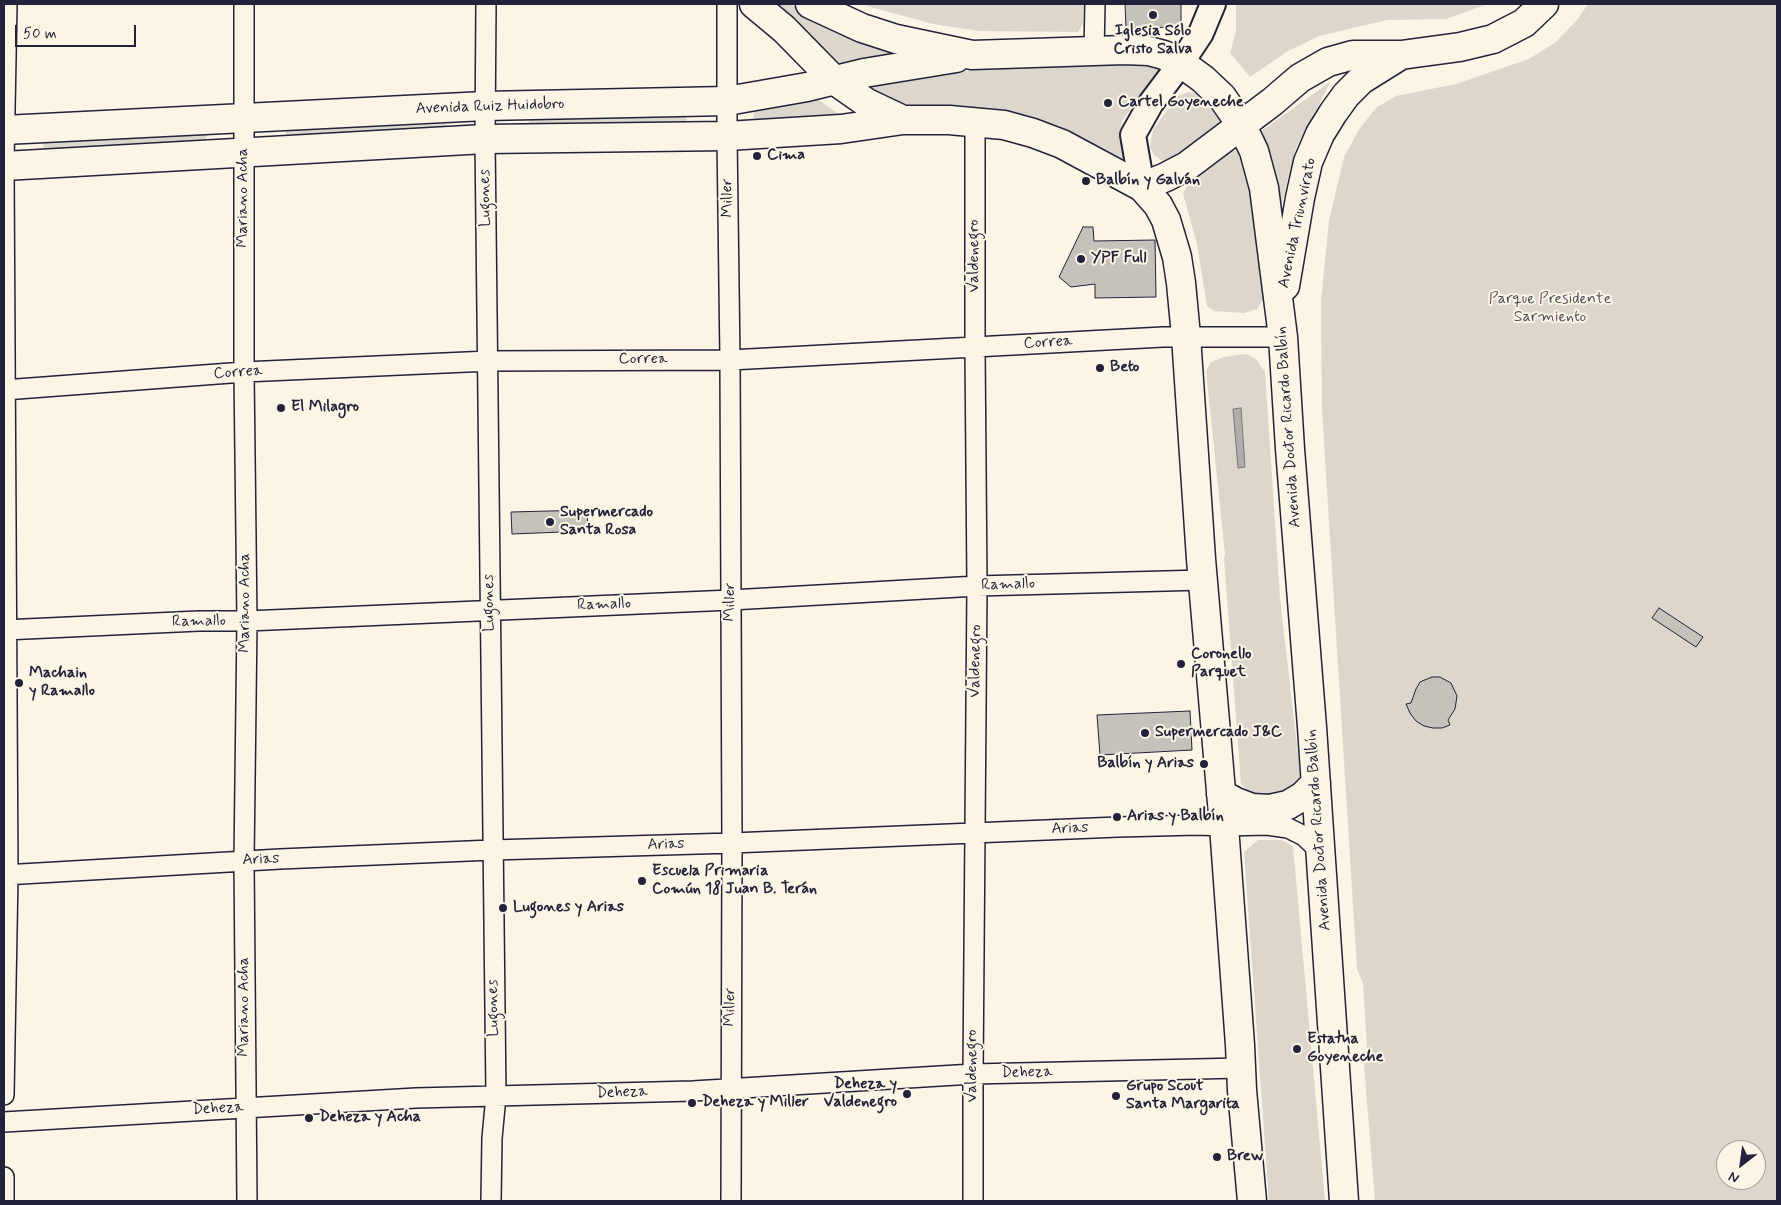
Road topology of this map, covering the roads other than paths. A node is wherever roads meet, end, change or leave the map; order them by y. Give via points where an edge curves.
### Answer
1 (7, 4) edge
2 (244, 4) edge
3 (486, 4) edge
4 (728, 4) edge
5 (754, 4) edge
6 (810, 4) edge
7 (1095, 4) edge
8 (1213, 4) edge
9 (1544, 4) edge
10 (1094, 50) junction
11 (972, 55) junction
12 (1401, 55) junction
13 (1181, 64) junction
14 (834, 80) junction
15 (727, 101) junction
16 (485, 106) junction
17 (244, 118) junction
18 (903, 120) junction
19 (975, 122) junction
20 (1242, 126) junction
21 (4, 130) edge
22 (727, 136) junction
23 (485, 139) junction
24 (244, 153) junction
25 (4, 166) edge
26 (1142, 186) junction
27 (1280, 309) junction
28 (1186, 336) junction
29 (1283, 337) junction
30 (975, 348) junction
31 (730, 360) junction
32 (489, 361) junction
33 (244, 372) junction
34 (4, 390) edge
35 (1203, 580) junction
36 (977, 586) junction
37 (731, 600) junction
38 (490, 610) junction
39 (247, 621) junction
40 (5, 630) edge
41 (1316, 783) junction
42 (1221, 794) junction
43 (1224, 826) junction
44 (974, 833) junction
45 (732, 843) junction
46 (492, 850) junction
47 (1320, 851) junction
48 (244, 861) junction
49 (6, 875) edge
50 (1241, 1068) junction
51 (972, 1074) junction
52 (730, 1089) junction
53 (4, 1095) edge
54 (496, 1096) junction
55 (247, 1107) junction
56 (4, 1122) edge
57 (4, 1177) edge
58 (4, 1201) edge
59 (247, 1201) edge
60 (491, 1201) edge
61 (730, 1201) edge
62 (973, 1201) edge
63 (1252, 1201) edge
64 (1344, 1201) edge

1 - 21 street
2 - 17 street, Mariano Acha
3 - 16 street, Lugones
4 - 15 street, Miller
5 - 14 main road via 784,29
6 - 11 main road, Avenida Doctor Ricardo Balbín via 862,28 896,39
7 - 10 street
8 - 13 street via 1201,33
9 - 12 main road, Avenida Triunvirato via 1524,23 1493,39 1460,48
10 - 11 main road, Avenida Doctor Ricardo Balbín
10 - 13 main road, Avenida Doctor Ricardo Balbín via 1149,51
11 - 14 main road, Avenida Ruiz Huidobro
12 - 20 main road, Avenida Triunvirato via 1353,54 1328,62 1300,78
12 - 27 main road, Avenida Triunvirato via 1361,80 1346,95 1320,134 1308,162
13 - 20 main road, Avenida Doctor Ricardo Balbín via 1222,97
13 - 26 street via 1151,103 1133,135
14 - 15 main road, Avenida Ruiz Huidobro
14 - 18 main road via 867,103
15 - 16 main road, Avenida Ruiz Huidobro
15 - 22 street, Miller
16 - 17 main road, Avenida Ruiz Huidobro
16 - 23 street, Lugones
17 - 21 main road, Avenida Ruiz Huidobro
17 - 24 street, Mariano Acha
18 - 19 main road, Avenida Ruiz Huidobro
18 - 22 main road, Avenida Ruiz Huidobro via 841,129
19 - 26 main road via 1033,132
19 - 30 street, Valdenegro
20 - 26 main road, Avenida Triunvirato via 1187,166
20 - 27 main road, Avenida Doctor Ricardo Balbín via 1260,169
21 - 25 street
22 - 23 main road, Avenida Ruiz Huidobro
22 - 31 street, Miller
23 - 24 main road, Avenida Ruiz Huidobro
23 - 32 street, Lugones
24 - 25 main road, Avenida Ruiz Huidobro
24 - 33 street, Mariano Acha
25 - 34 street
26 - 28 main road via 1158,205 1170,232 1181,283
27 - 29 main road, Avenida Doctor Ricardo Balbín
28 - 29 street, Correa
28 - 30 street, Correa
28 - 35 main road
29 - 41 main road, Avenida Doctor Ricardo Balbín
30 - 31 street, Correa
30 - 36 street, Valdenegro
31 - 32 street, Correa
31 - 37 street, Miller
32 - 33 street, Correa
32 - 38 street, Lugones
33 - 34 street, Correa
33 - 39 street, Mariano Acha
34 - 40 street
35 - 36 street, Ramallo
35 - 42 main road
36 - 37 street, Ramallo
36 - 44 street, Valdenegro
37 - 38 street, Ramallo
37 - 45 street, Miller
38 - 39 street, Ramallo
38 - 46 street, Lugones
39 - 40 street, Ramallo
39 - 48 street, Mariano Acha
40 - 49 street
41 - 42 main road via 1288,805 1270,809 1252,808
41 - 47 main road, Avenida Doctor Ricardo Balbín
42 - 43 main road
43 - 44 street, Arias via 1118,826
43 - 47 street, Arias via 1288,828 1304,836
43 - 50 main road
44 - 45 street, Arias
44 - 51 street, Valdenegro
45 - 46 street, Arias
45 - 52 street, Miller
46 - 48 street, Arias
46 - 54 street, Lugones
47 - 64 main road, Avenida Doctor Ricardo Balbín
48 - 49 street, Arias
48 - 55 street, Mariano Acha
49 - 53 street
50 - 51 street, Deheza
50 - 63 main road
51 - 52 street, Deheza
51 - 62 street, Valdenegro
52 - 54 street, Deheza
52 - 61 street, Miller
54 - 55 street, Deheza
54 - 60 street, Lugones
55 - 56 street, Deheza
55 - 59 street, Mariano Acha
57 - 58 street

